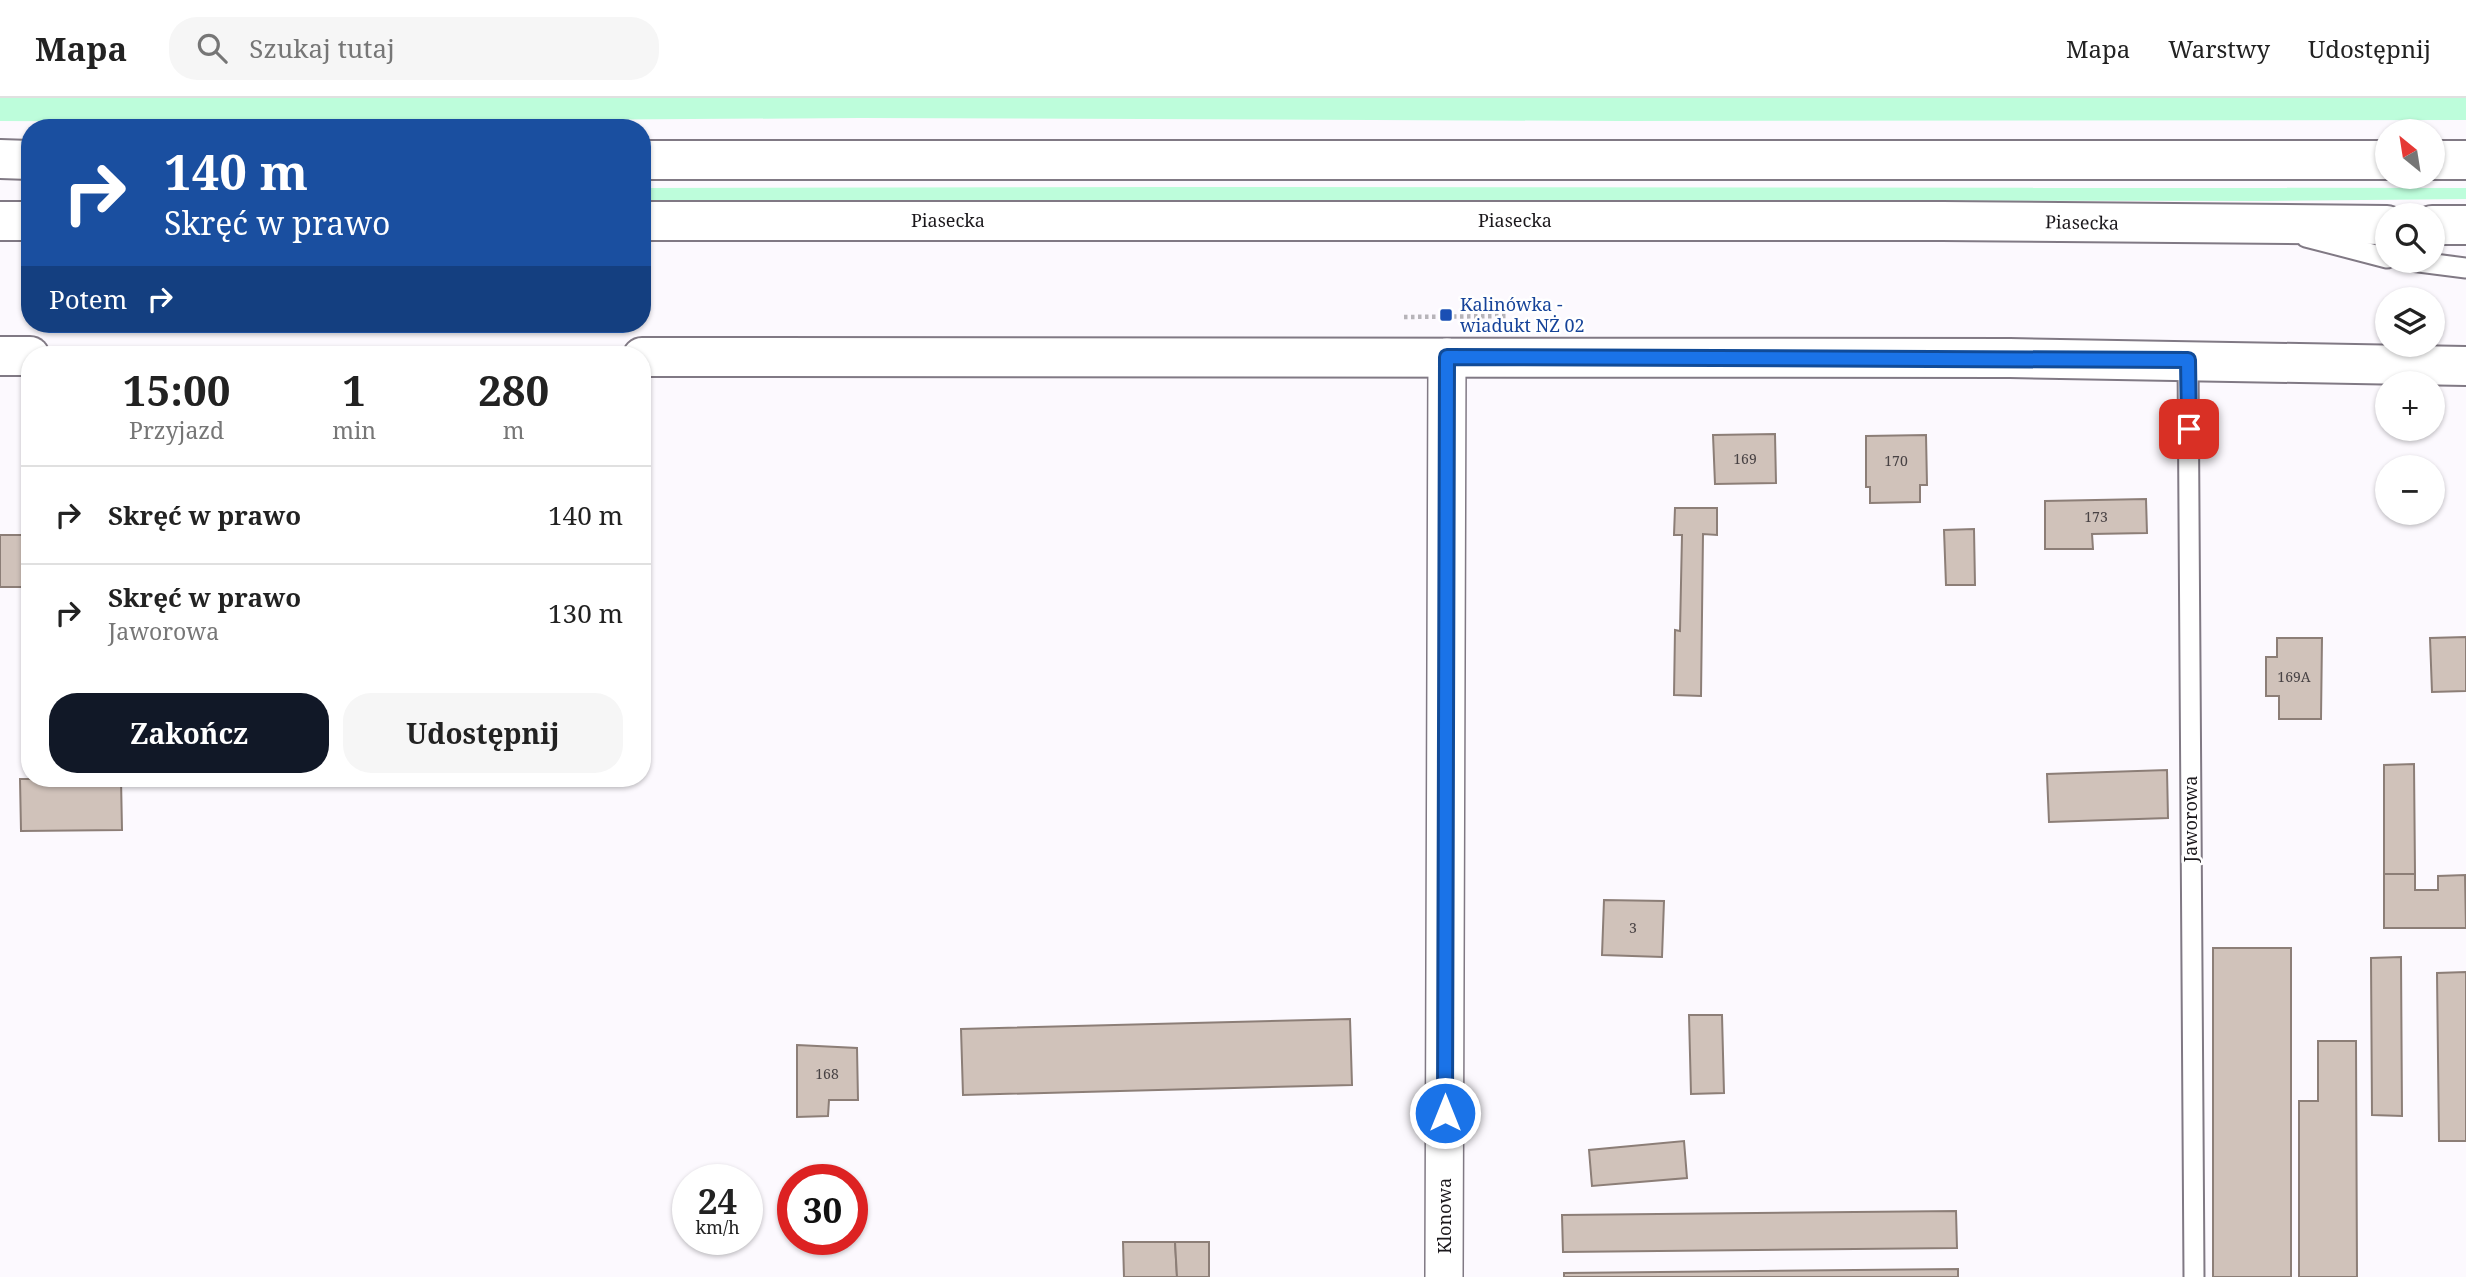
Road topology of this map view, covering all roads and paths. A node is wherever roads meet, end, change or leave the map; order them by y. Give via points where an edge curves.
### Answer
1 (0, 159) edge
2 (21, 159) edge
3 (651, 160) edge
4 (2375, 160) edge
5 (2445, 160) edge
6 (2466, 160) edge
7 (0, 221) edge
8 (21, 221) edge
9 (651, 221) edge
10 (2261, 225) junction
11 (2375, 225) edge
12 (2445, 225) edge
13 (2466, 225) edge
14 (2375, 255) edge
15 (2445, 265) edge
16 (2466, 268) edge
17 (0, 356) edge
18 (21, 356) edge
19 (651, 357) edge
20 (1447, 357) junction
21 (2188, 360) junction
22 (2466, 366) edge
23 (1444, 1277) edge
24 (2194, 1277) edge

1 - 2 main road
3 - 4 main road
5 - 6 main road
7 - 8 main road
9 - 10 main road, Piasecka
10 - 11 main road, Piasecka
10 - 14 lane
12 - 13 main road
15 - 16 lane
17 - 18 main road
19 - 20 main road
20 - 21 main road
20 - 23 street, Klonowa
21 - 22 main road
21 - 24 lane, Jaworowa

